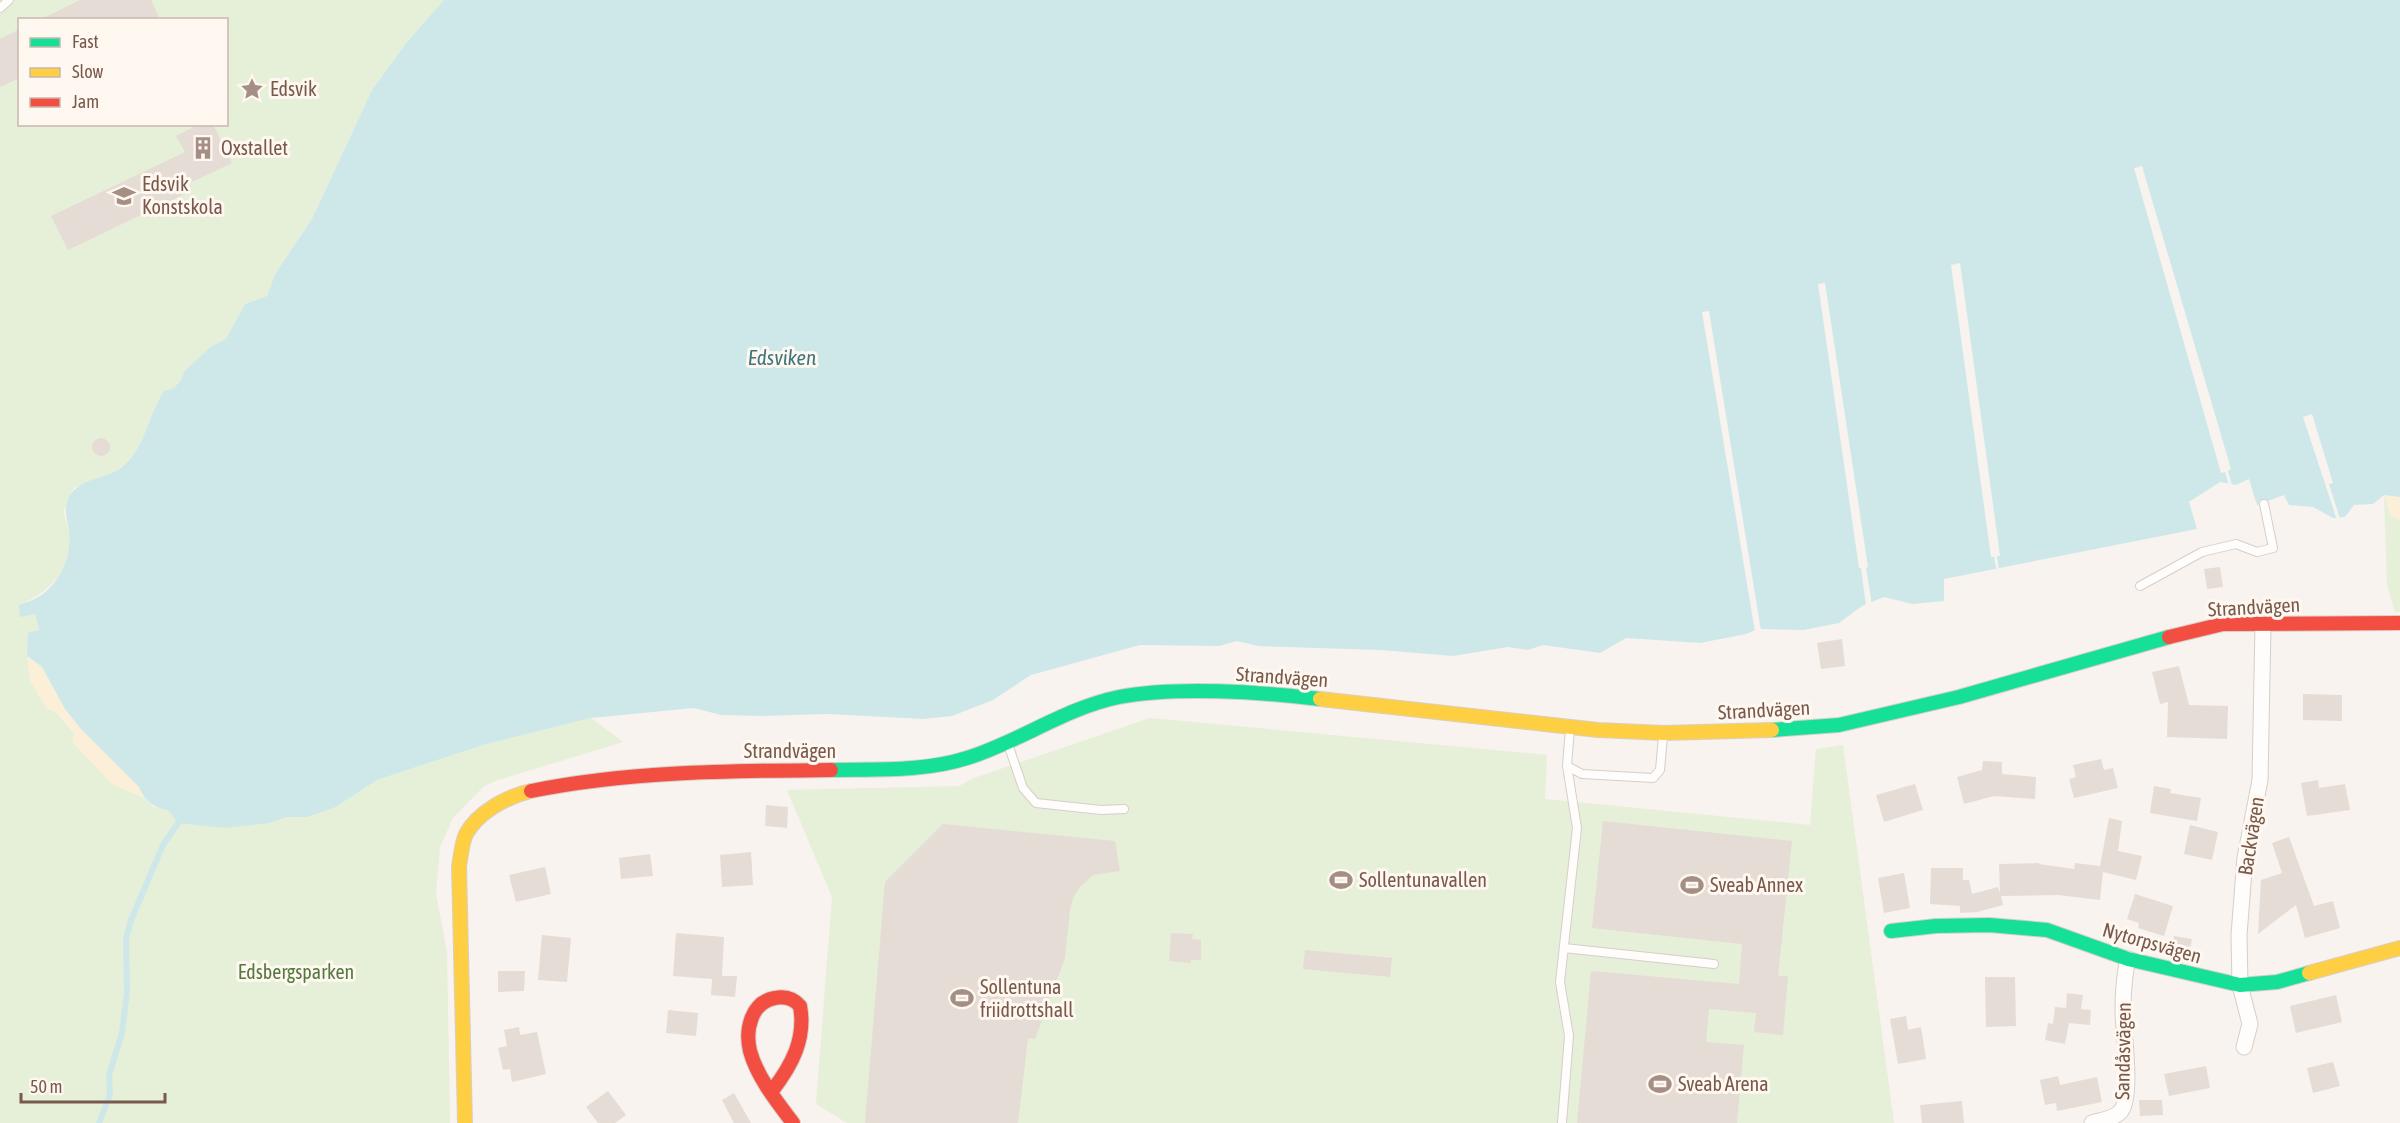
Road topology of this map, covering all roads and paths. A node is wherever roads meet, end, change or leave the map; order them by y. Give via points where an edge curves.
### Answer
1 (9, 0) edge
2 (0, 8) edge
3 (2264, 504) dead end
4 (2140, 586) dead end
5 (2263, 624) junction
6 (2400, 624) edge
7 (1570, 727) junction
8 (1664, 734) junction
9 (1008, 743) junction
10 (1567, 766) junction
11 (1124, 809) dead end
12 (1891, 931) dead end
13 (1564, 948) junction
14 (2400, 948) edge
15 (2128, 959) junction
16 (1714, 964) dead end
17 (2240, 985) junction
18 (2244, 1047) dead end
19 (772, 1090) junction
20 (465, 1123) edge
21 (793, 1123) edge
22 (1562, 1123) edge
23 (2092, 1123) edge

1 - 2 lane
3 - 4 lane via 2273,548 2257,552 2236,544 2202,552
5 - 6 street, Strandvägen
5 - 8 street, Strandvägen via 2223,624 1959,698 1839,725
5 - 17 street, Backvägen via 2260,780 2245,858
7 - 8 street, Strandvägen
7 - 9 street, Strandvägen via 1307,697 1169,693 1082,707
7 - 10 lane
8 - 10 lane via 1660,770 1653,778 1582,774
9 - 11 lane via 1023,788 1036,803
9 - 20 street, Strandvägen via 965,759 910,769 728,771 575,782 521,793 489,809 466,834 459,867
10 - 13 lane via 1577,828
12 - 15 street, Nytorpsvägen via 1989,925 2047,930
13 - 16 lane
13 - 22 lane via 1560,982 1569,1036
14 - 17 street, Nytorpsvägen via 2277,982
15 - 17 street, Nytorpsvägen
15 - 23 street, Sandåsvägen via 2123,1012 2125,1101 2117,1115
17 - 18 street, Backvägen via 2250,1024
19 - 19 street via 792,1062 802,1033 800,1006 787,997 768,999 757,1006 748,1030 753,1060
19 - 21 street

